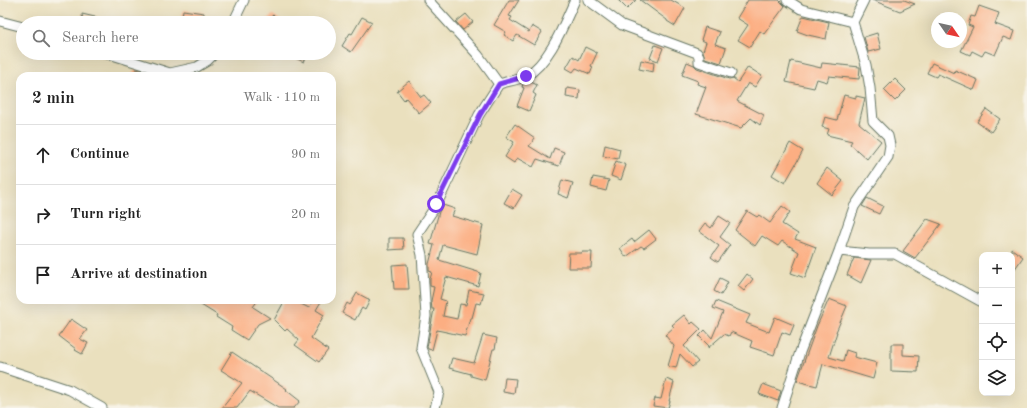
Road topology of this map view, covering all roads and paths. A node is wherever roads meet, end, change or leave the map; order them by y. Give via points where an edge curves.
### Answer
1 (244, 0) edge
2 (428, 0) edge
3 (575, 0) edge
4 (588, 0) edge
5 (787, 0) edge
6 (864, 0) edge
7 (236, 16) edge
8 (0, 21) edge
9 (853, 22) junction
10 (16, 25) edge
11 (128, 60) edge
12 (208, 60) edge
13 (167, 72) edge
14 (174, 72) edge
15 (731, 73) dead end
16 (499, 84) junction
17 (839, 251) junction
18 (979, 300) edge
19 (0, 368) edge
20 (102, 408) edge
21 (434, 408) edge
22 (782, 408) edge

1 - 7 street
2 - 16 street via 478,55
3 - 16 street via 545,58 526,76
4 - 15 street via 622,25 697,53 699,62
5 - 9 street via 801,9
6 - 9 street
8 - 10 street
9 - 17 street via 866,65 873,121 888,136 890,145 888,157 854,207
11 - 13 street
12 - 14 street via 197,67
16 - 21 street via 480,115 436,204 417,234 422,255 426,316 421,348 439,392
17 - 18 street via 895,254
17 - 22 street via 800,352
19 - 20 street via 70,390

